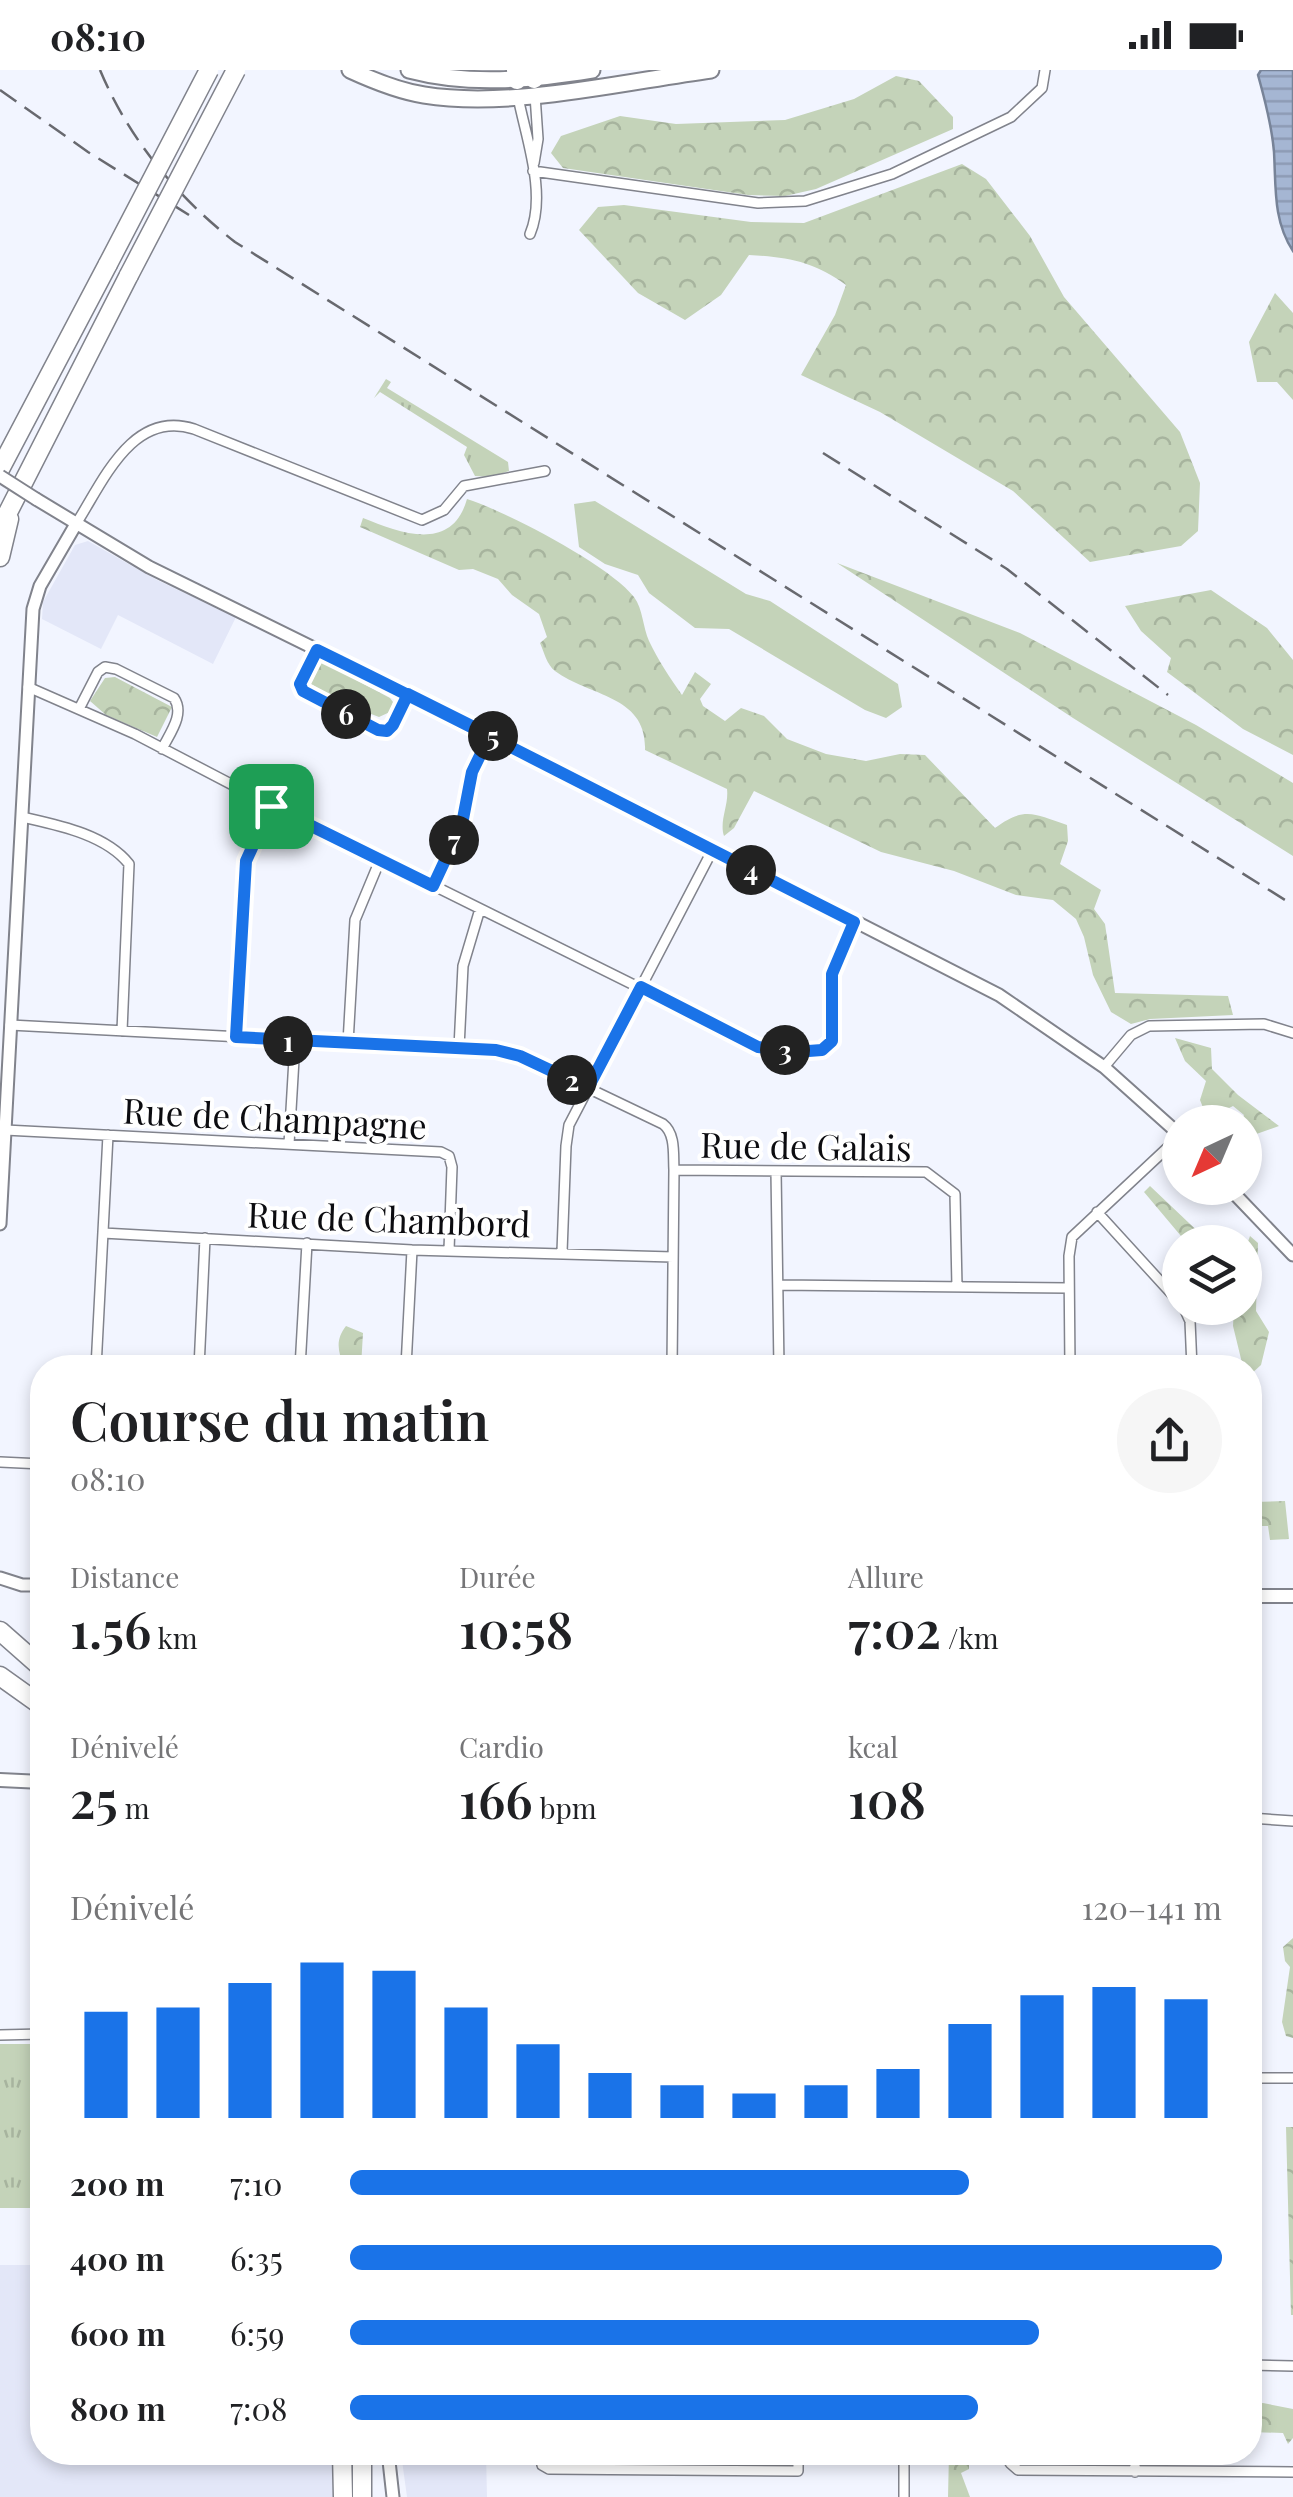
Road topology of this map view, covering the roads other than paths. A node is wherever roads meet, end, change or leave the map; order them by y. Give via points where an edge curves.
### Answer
1 (210, 70) edge
2 (236, 70) edge
3 (350, 70) edge
4 (409, 70) edge
5 (592, 70) edge
6 (711, 70) edge
7 (1045, 70) edge
8 (526, 82) edge
9 (533, 170) junction
10 (530, 234) dead end
11 (0, 472) edge
12 (545, 472) dead end
13 (12, 504) junction
14 (76, 524) junction
15 (0, 528) edge
16 (0, 557) edge
17 (317, 650) junction
18 (28, 688) junction
19 (408, 694) junction
20 (79, 709) junction
21 (490, 735) junction
22 (162, 749) junction
23 (271, 806) junction
24 (22, 817) junction
25 (712, 850) junction
26 (380, 860) junction
27 (433, 886) junction
28 (480, 910) junction
29 (854, 922) junction
30 (641, 987) junction
31 (10, 1026) junction
32 (122, 1031) junction
33 (1293, 1033) edge
34 (236, 1037) junction
35 (295, 1042) junction
36 (348, 1044) junction
37 (458, 1048) junction
38 (1104, 1067) junction
39 (588, 1088) junction
40 (1162, 1120) edge
41 (5, 1130) junction
42 (108, 1135) junction
43 (290, 1144) junction
44 (1162, 1152) edge
45 (674, 1170) junction
46 (776, 1171) junction
47 (1245, 1205) edge
48 (1097, 1212) junction
49 (0, 1224) edge
50 (103, 1233) junction
51 (206, 1238) junction
52 (307, 1243) junction
53 (412, 1250) junction
54 (449, 1250) junction
55 (562, 1252) junction
56 (1293, 1255) edge
57 (673, 1257) junction
58 (1162, 1283) edge
59 (778, 1285) junction
60 (957, 1288) junction
61 (1068, 1288) junction
62 (1190, 1325) edge
63 (97, 1355) edge
64 (200, 1355) edge
65 (301, 1355) edge
66 (406, 1355) edge
67 (672, 1355) edge
68 (779, 1355) edge
69 (1070, 1355) edge
70 (1191, 1355) edge
71 (0, 1462) edge
72 (30, 1463) edge
73 (0, 1578) edge
74 (30, 1585) edge
75 (1262, 1596) edge
76 (1293, 1596) edge
77 (0, 1618) edge
78 (0, 1631) edge
79 (24, 1652) junction
80 (30, 1657) edge
81 (5, 1677) edge
82 (30, 1697) edge
83 (0, 1780) edge
84 (30, 1781) edge
85 (1262, 1819) edge
86 (1293, 1821) edge
87 (0, 2034) edge
88 (30, 2034) edge
89 (1262, 2078) edge
90 (1293, 2078) edge
91 (1262, 2365) edge
92 (1293, 2366) edge
93 (342, 2465) edge
94 (362, 2465) edge
95 (390, 2465) edge
96 (543, 2465) edge
97 (798, 2465) edge
98 (904, 2465) edge
99 (1012, 2465) edge
100 (1135, 2465) edge
101 (1135, 2472) junction
102 (1293, 2472) edge
103 (343, 2497) edge
104 (362, 2497) edge
105 (394, 2497) edge
106 (904, 2497) edge

1 - 11 highway, bridge
2 - 13 highway, bridge
3 - 8 main road via 400,90 449,98
4 - 8 main road
5 - 8 main road
6 - 8 main road
7 - 9 street via 1042,88 1010,117 892,174 805,201 758,203
8 - 9 street
8 - 9 street via 538,139
9 - 10 street via 537,218
11 - 14 street, bridge
12 - 14 street via 464,486 444,510 422,520 194,429 163,425 121,454
13 - 15 highway
13 - 16 highway
14 - 17 street
14 - 18 street via 35,599
17 - 19 street
17 - 19 street via 300,684 303,691 378,730 393,725
18 - 20 street
18 - 24 street
19 - 21 street
20 - 22 street
20 - 22 street via 98,672 116,669 180,706
21 - 25 street
21 - 27 street via 472,772 462,824
22 - 23 street
23 - 26 street
23 - 34 street via 246,861
24 - 31 street
24 - 32 street via 87,836 129,864
25 - 29 street
25 - 30 street
26 - 27 street
26 - 36 street via 356,920
27 - 28 street
28 - 30 street
28 - 37 street via 463,966
29 - 30 street via 832,974 832,1041 822,1050 758,1047
29 - 38 street via 999,996
30 - 39 street
31 - 32 street, Rue de Galais
31 - 41 street
32 - 34 street, Rue de Galais
33 - 38 street via 1264,1024 1149,1026
34 - 35 street, Rue de Galais
35 - 36 street, Rue de Galais
35 - 43 street
36 - 37 street, Rue de Galais
37 - 39 street, Rue de Galais via 520,1056
38 - 40 street
39 - 45 street, Rue de Galais via 669,1129
39 - 55 street via 567,1135
41 - 42 street, Rue de Champagne
41 - 49 street
42 - 43 street, Rue de Champagne
42 - 50 street
43 - 54 street, Rue de Champagne via 449,1156
44 - 48 street
45 - 46 street, Rue de Galais
45 - 57 street
46 - 59 street
46 - 60 street, Rue de Galais via 926,1172 936,1178 955,1194 958,1206
47 - 56 street
48 - 58 street
48 - 61 street via 1072,1238
50 - 51 street, Rue de Chambord
50 - 63 street
51 - 52 street, Rue de Chambord
51 - 64 street
52 - 53 street, Rue de Chambord
52 - 65 street
53 - 54 street, Rue de Chambord
53 - 66 street
54 - 55 street, Rue de Chambord
55 - 57 street, Rue de Chambord
57 - 67 street
59 - 60 street
59 - 68 street
60 - 61 street
61 - 69 street
62 - 70 street
71 - 72 street
73 - 74 street
75 - 76 main road
77 - 79 highway
78 - 79 highway
79 - 80 highway
81 - 82 highway
83 - 84 main road
85 - 86 street
87 - 88 street
89 - 90 street
91 - 92 street
93 - 103 highway
94 - 104 highway
95 - 105 street
96 - 97 street via 798,2471
98 - 106 street
99 - 101 street
100 - 101 street
101 - 102 street

